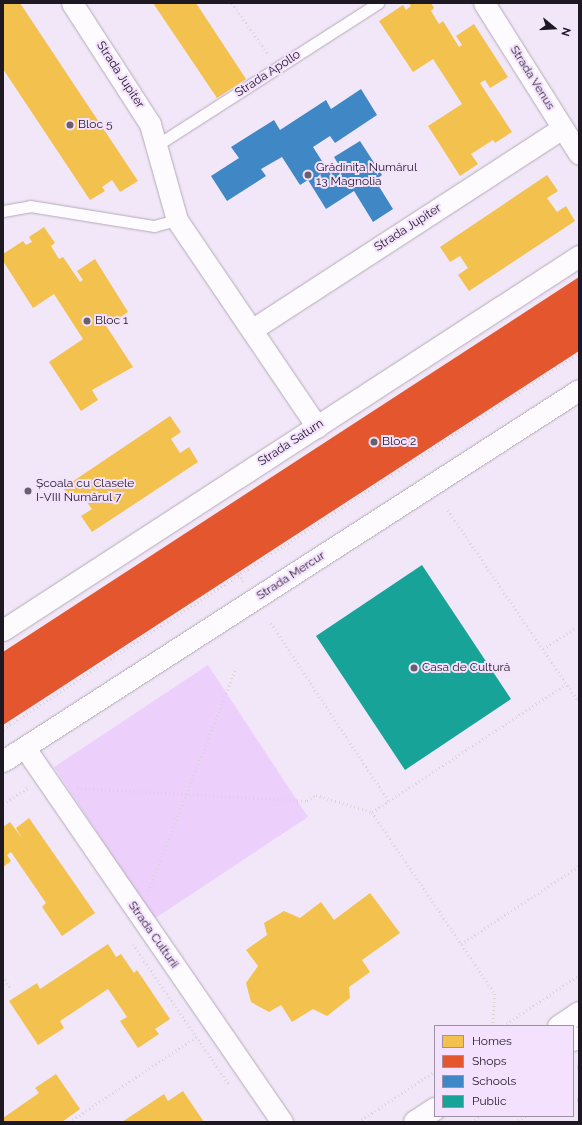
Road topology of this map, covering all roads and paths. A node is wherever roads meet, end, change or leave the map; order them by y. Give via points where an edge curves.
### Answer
1 (72, 3) edge
2 (232, 3) edge
3 (378, 3) edge
4 (484, 3) edge
5 (278, 68) junction
6 (563, 128) junction
7 (157, 145) junction
8 (579, 154) edge
9 (3, 211) edge
10 (177, 220) junction
11 (579, 256) edge
12 (252, 329) junction
13 (579, 353) edge
14 (579, 390) edge
15 (317, 427) junction
16 (448, 510) dead end
17 (239, 574) junction
18 (244, 582) dead end
19 (272, 623) dead end
20 (574, 629) dead end
21 (3, 630) edge
22 (543, 649) junction
23 (236, 668) dead end
24 (566, 684) junction
25 (579, 702) edge
26 (3, 729) edge
27 (25, 748) junction
28 (3, 761) edge
29 (31, 785) dead end
30 (70, 788) dead end
31 (186, 794) junction
32 (389, 801) junction
33 (3, 804) edge
34 (372, 812) junction
35 (579, 866) edge
36 (134, 906) junction
37 (461, 944) junction
38 (579, 975) edge
39 (3, 976) edge
40 (11, 989) dead end
41 (579, 1012) edge
42 (493, 1025) edge
43 (504, 1025) edge
44 (560, 1025) edge
45 (196, 1037) dead end
46 (434, 1072) edge
47 (434, 1110) edge
48 (525, 1117) edge
49 (69, 1122) edge
50 (282, 1122) edge
51 (358, 1122) edge
52 (415, 1122) edge
53 (514, 1122) edge

1 - 7 street, Strada Jupiter via 145,113
2 - 5 path
3 - 5 lane, Strada Apollo
4 - 6 street, Strada Venus
5 - 7 lane, Strada Apollo
6 - 8 street, Strada Venus
6 - 12 street, Strada Jupiter
7 - 10 street, Strada Jupiter
9 - 10 lane via 30,206 154,226
10 - 12 street, Strada Jupiter
11 - 15 street, Strada Saturn
12 - 15 street, Strada Jupiter
13 - 17 path
14 - 27 street, Strada Mercur
15 - 21 street, Strada Saturn
16 - 22 path
17 - 18 path
17 - 26 path
19 - 32 path
20 - 22 path
22 - 24 path
23 - 31 path
24 - 25 path
24 - 32 path
27 - 28 street, Strada Mercur
27 - 36 street, Strada Culturii
29 - 33 path
30 - 31 path
31 - 34 path via 308,801 316,795
31 - 36 path via 147,894
32 - 34 path
34 - 37 path
35 - 37 path
36 - 50 street, Strada Culturii
37 - 42 path via 495,994
38 - 43 path
39 - 40 path
41 - 44 street
45 - 49 path
46 - 51 path
47 - 52 street
48 - 53 path

